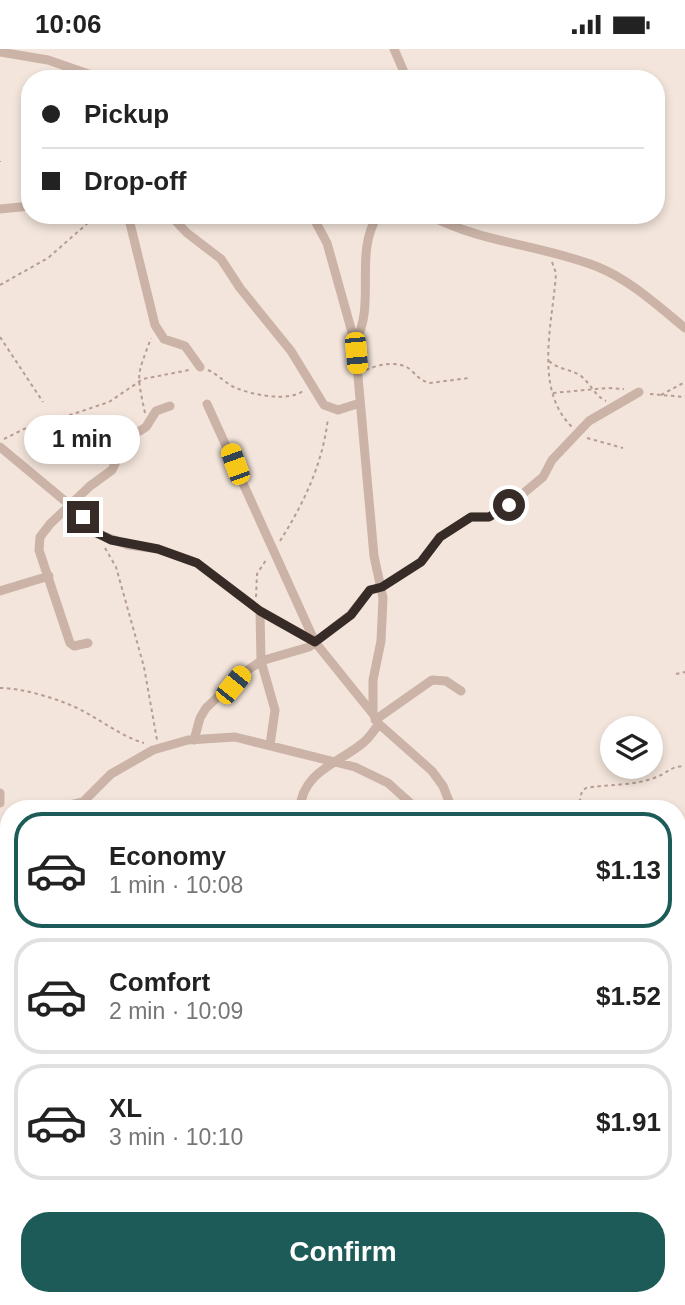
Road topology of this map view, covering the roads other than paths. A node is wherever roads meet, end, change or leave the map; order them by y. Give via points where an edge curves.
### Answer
1 (394, 49) edge
2 (0, 52) edge
3 (77, 70) edge
4 (403, 70) edge
5 (21, 207) edge
6 (0, 209) edge
7 (130, 224) edge
8 (178, 224) edge
9 (317, 224) edge
10 (374, 224) edge
11 (447, 224) edge
12 (685, 328) edge
13 (355, 343) junction
14 (200, 367) road end
15 (639, 391) road end
16 (360, 403) junction
17 (207, 404) dead end
18 (170, 406) dead end
19 (0, 444) edge
20 (72, 506) junction
21 (49, 576) junction
22 (382, 587) junction
23 (0, 591) edge
24 (260, 611) junction
25 (315, 642) junction
26 (88, 643) dead end
27 (261, 661) junction
28 (461, 691) dead end
29 (376, 719) junction
30 (194, 740) junction
31 (270, 745) junction
32 (334, 761) junction
33 (0, 793) edge
34 (84, 800) edge
35 (301, 800) edge
36 (406, 800) edge
37 (449, 800) edge
38 (0, 805) edge

1 - 4 street
2 - 3 street
5 - 6 street
7 - 14 street via 155,325 169,343 186,345
8 - 16 street via 221,258 330,409
9 - 13 street via 327,243
10 - 13 street via 366,239 365,318
11 - 12 street via 613,274
13 - 16 street
15 - 22 street via 595,417 552,460 543,477 502,511 471,517 440,537 421,562
16 - 22 street via 374,556
17 - 25 street
18 - 20 street via 156,411 148,424 127,439 112,470
19 - 20 street
20 - 21 street via 40,537 39,550
20 - 24 street via 98,534 197,563
21 - 23 street
21 - 26 street via 70,643
22 - 25 street via 370,590 351,615
22 - 29 street via 383,623 373,680
24 - 25 street
24 - 27 street
25 - 27 street
25 - 29 street
27 - 30 street via 206,708
27 - 31 street via 275,710
28 - 29 street via 446,681 432,680
29 - 32 street via 365,741
29 - 37 street via 432,771
30 - 31 street via 235,737
30 - 34 street via 142,755 111,774
31 - 32 street
32 - 35 street via 306,785
32 - 36 street via 375,775
33 - 38 street

